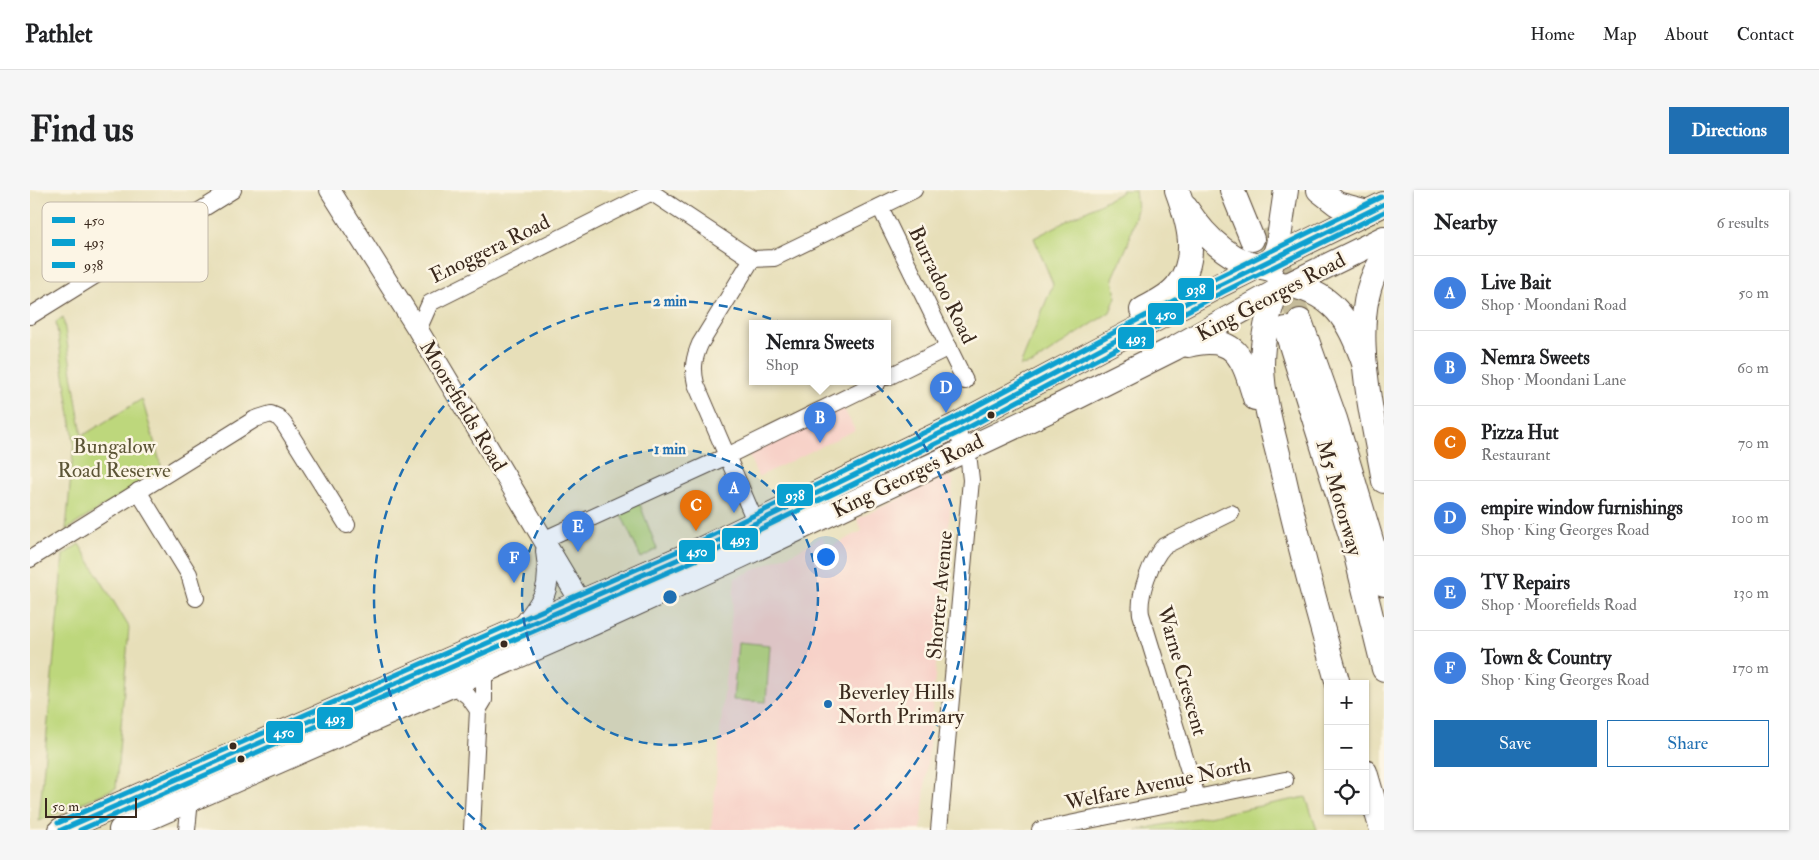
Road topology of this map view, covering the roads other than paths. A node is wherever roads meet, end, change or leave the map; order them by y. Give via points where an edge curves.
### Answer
1 (233, 190) edge
2 (330, 190) edge
3 (914, 190) edge
4 (1232, 190) edge
5 (1250, 190) edge
6 (1286, 190) edge
7 (1319, 190) edge
8 (649, 192) edge
9 (1178, 194) edge
10 (208, 206) edge
11 (880, 207) junction
12 (1379, 212) edge
13 (1384, 238) edge
14 (1384, 258) edge
15 (752, 259) junction
16 (1274, 276) junction
17 (85, 282) edge
18 (30, 316) edge
19 (418, 330) junction
20 (949, 347) junction
21 (1175, 348) junction
22 (1365, 366) junction
23 (891, 376) edge
24 (966, 381) dead end
25 (872, 385) edge
26 (996, 405) junction
27 (955, 426) junction
28 (965, 449) junction
29 (727, 456) junction
30 (1384, 481) edge
31 (138, 491) junction
32 (1231, 513) dead end
33 (756, 523) junction
34 (347, 525) dead end
35 (544, 542) junction
36 (1300, 550) junction
37 (30, 559) edge
38 (1384, 584) edge
39 (196, 598) dead end
40 (580, 602) junction
41 (593, 623) junction
42 (522, 627) junction
43 (1384, 669) edge
44 (484, 671) junction
45 (1337, 680) edge
46 (453, 684) junction
47 (478, 710) junction
48 (1285, 780) dead end
49 (1369, 786) edge
50 (1197, 797) junction
51 (190, 800) junction
52 (1104, 824) edge
53 (61, 830) edge
54 (121, 830) edge
55 (187, 830) edge
56 (472, 830) edge
57 (940, 830) edge
58 (1040, 830) edge
59 (1382, 830) edge

1 - 10 street
2 - 19 main road, Moorefields Road
3 - 11 street
4 - 5 highway via 1259,234
6 - 16 highway
7 - 12 highway via 1337,204
8 - 15 street
8 - 19 street, Enoggera Road via 430,302
9 - 16 highway via 1195,222 1210,238 1235,259
9 - 26 highway via 1189,232 1190,249 1189,262 1177,287 1085,343
11 - 15 street via 774,258
11 - 20 street, Burradoo Road
12 - 16 highway via 1298,265
12 - 16 highway, King Georges Road via 1306,243
13 - 16 highway, King Georges Road
14 - 22 highway via 1371,280 1364,314
15 - 29 street via 694,358 696,384
16 - 21 highway, King Georges Road via 1240,311
16 - 22 highway via 1315,291 1332,305 1346,321
16 - 26 highway, King Georges Road via 1212,290
16 - 36 highway via 1262,366 1267,406
17 - 18 street
19 - 35 main road, Moorefields Road
20 - 23 street
20 - 24 street, Burradoo Road
21 - 28 highway, King Georges Road
21 - 36 highway via 1206,340 1224,344 1236,352 1246,368
22 - 30 highway
25 - 29 street
26 - 27 highway, King Georges Road
27 - 28 street, Shorter Avenue
27 - 33 highway, King Georges Road
28 - 41 highway, King Georges Road
28 - 57 street, Shorter Avenue via 972,480
29 - 33 street
29 - 35 street
31 - 34 street via 255,419 271,414 284,424
31 - 37 street
31 - 39 street via 190,574
32 - 50 street, Warne Crescent via 1164,546 1158,553 1139,600
33 - 40 highway, King Georges Road
35 - 40 main road, Moorefields Road
35 - 42 main road via 549,573 546,594
36 - 45 highway
38 - 43 highway, M5 Motorway via 1338,428 1293,325 1350,530
40 - 41 main road, Moorefields Road
40 - 42 highway, King Georges Road
41 - 44 highway, King Georges Road
42 - 53 highway, King Georges Road
44 - 46 highway, King Georges Road
44 - 47 street via 484,700
46 - 47 street
46 - 51 highway, King Georges Road
47 - 56 street
48 - 50 street, Welfare Avenue North
49 - 59 highway
50 - 52 street, Welfare Avenue North
51 - 54 highway, King Georges Road
51 - 55 street
52 - 58 street, Welfare Avenue North

